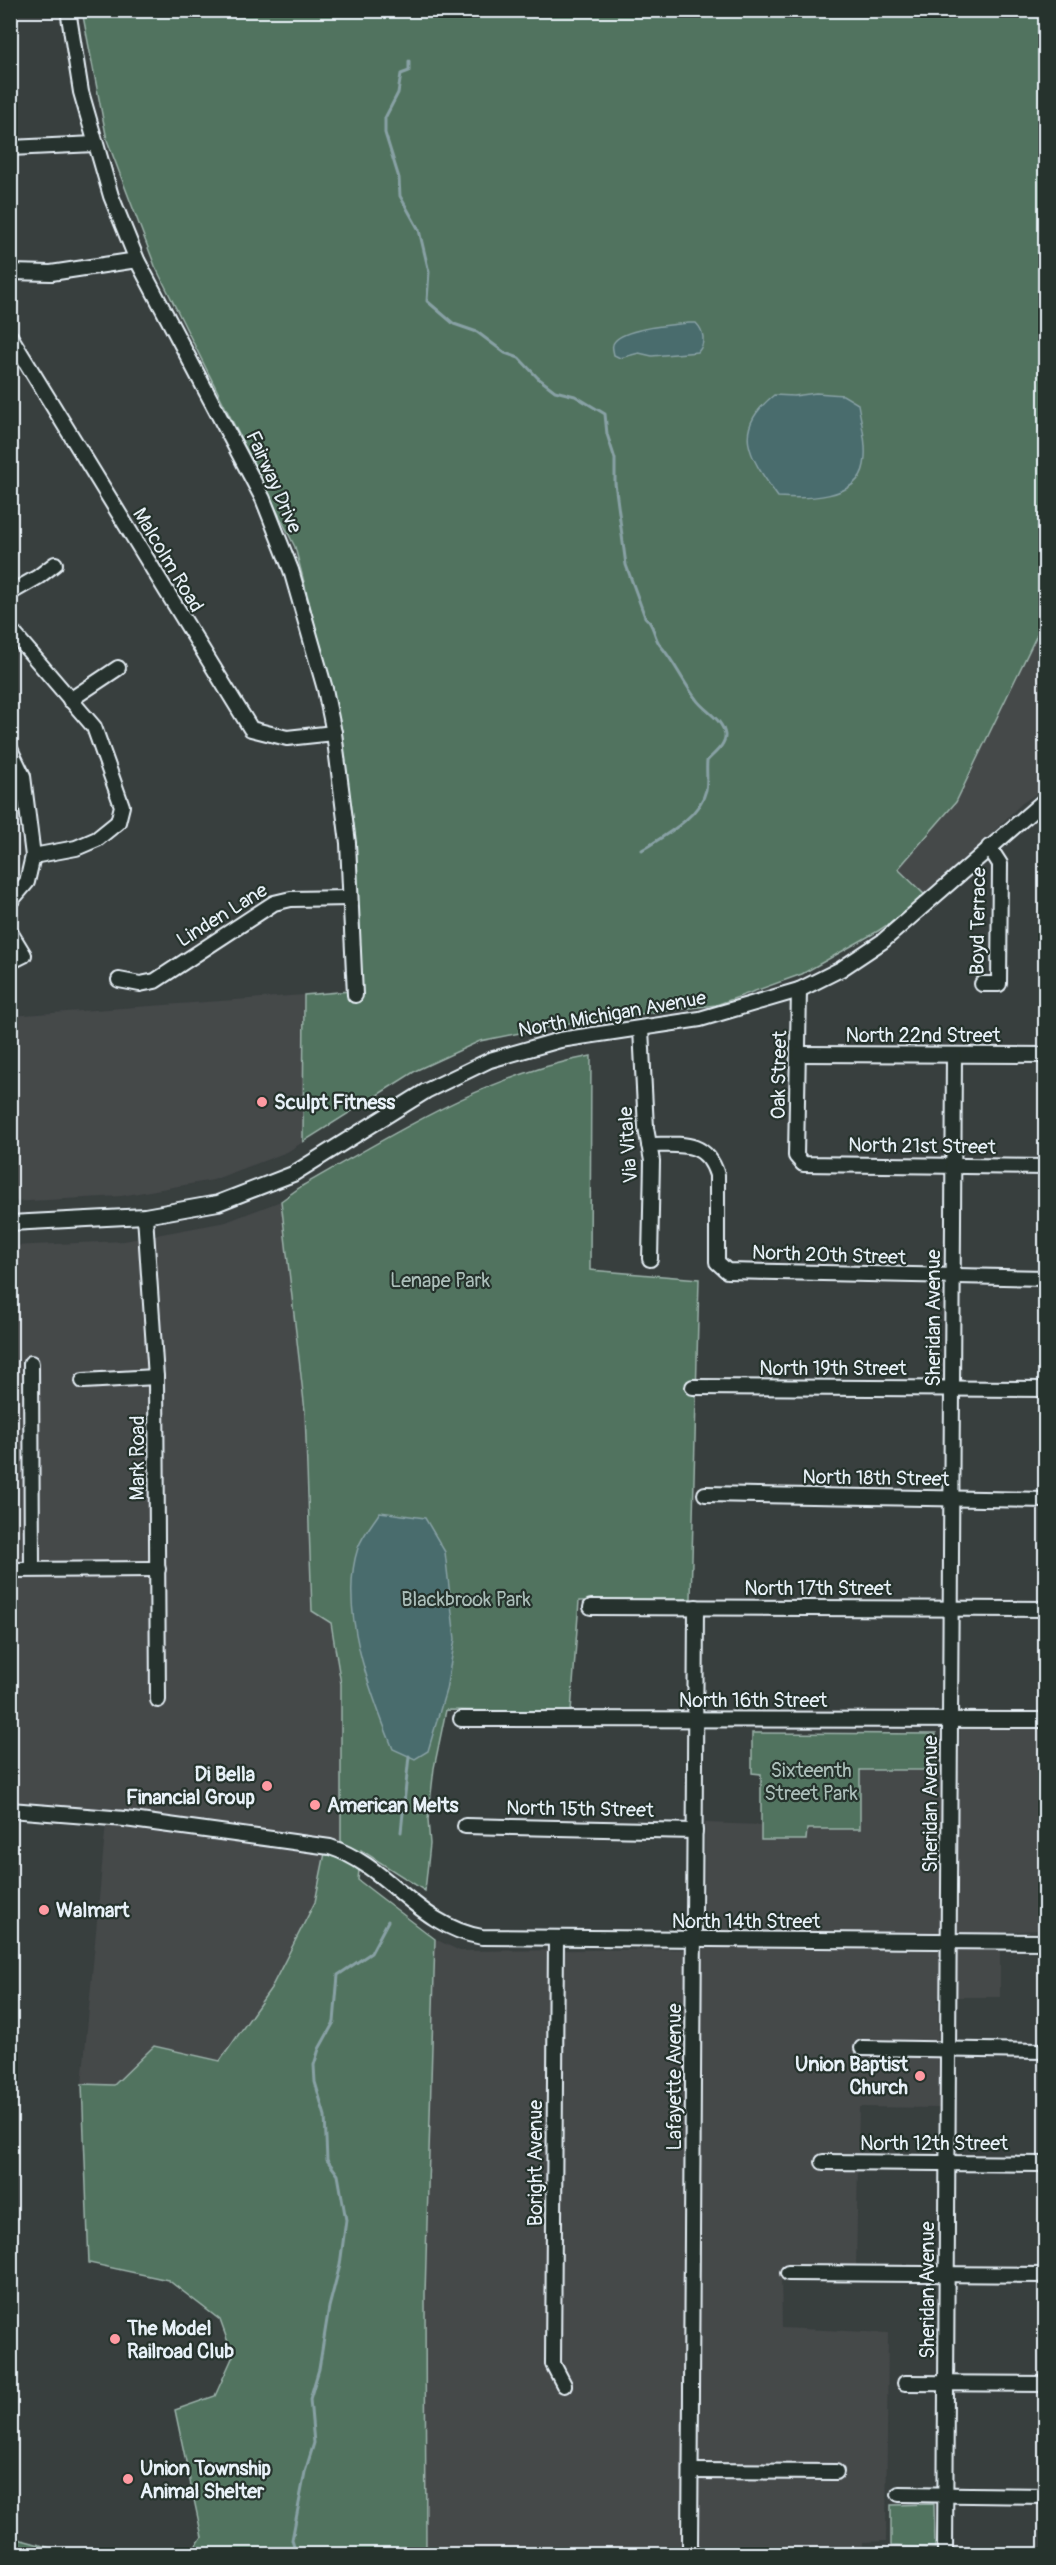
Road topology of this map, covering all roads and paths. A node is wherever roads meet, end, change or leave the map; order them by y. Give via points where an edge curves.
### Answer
1 (68, 10) edge
2 (94, 144) junction
3 (10, 148) edge
4 (137, 260) junction
5 (10, 272) edge
6 (10, 336) edge
7 (55, 564) dead end
8 (10, 593) edge
9 (10, 629) edge
10 (118, 668) dead end
11 (70, 700) junction
12 (334, 733) junction
13 (10, 749) edge
14 (1046, 799) edge
15 (989, 847) junction
16 (33, 856) junction
17 (350, 898) junction
18 (10, 902) edge
19 (10, 932) edge
20 (10, 962) edge
21 (119, 980) dead end
22 (982, 984) dead end
23 (799, 990) junction
24 (355, 995) dead end
25 (642, 1029) junction
26 (800, 1054) junction
27 (954, 1055) junction
28 (1046, 1055) edge
29 (649, 1145) junction
30 (800, 1160) joint
31 (954, 1166) junction
32 (1046, 1167) edge
33 (145, 1216) junction
34 (10, 1223) edge
35 (650, 1258) dead end
36 (953, 1277) junction
37 (1046, 1278) edge
38 (31, 1363) dead end
39 (156, 1377) junction
40 (83, 1381) dead end
41 (693, 1386) dead end
42 (952, 1388) junction
43 (1046, 1389) edge
44 (705, 1494) dead end
45 (952, 1500) junction
46 (1046, 1500) edge
47 (32, 1569) junction
48 (158, 1569) junction
49 (10, 1570) edge
50 (591, 1607) dead end
51 (696, 1607) junction
52 (951, 1609) junction
53 (1046, 1609) edge
54 (158, 1700) dead end
55 (461, 1719) dead end
56 (695, 1719) junction
57 (950, 1720) junction
58 (1046, 1720) edge
59 (10, 1810) edge
60 (465, 1826) dead end
61 (695, 1831) junction
62 (556, 1939) junction
63 (694, 1941) junction
64 (949, 1942) junction
65 (1046, 1942) edge
66 (862, 2048) dead end
67 (948, 2050) junction
68 (1046, 2050) edge
69 (823, 2162) dead end
70 (948, 2163) junction
71 (1046, 2163) edge
72 (788, 2273) dead end
73 (947, 2274) junction
74 (1046, 2275) edge
75 (905, 2383) dead end
76 (946, 2383) junction
77 (1046, 2384) edge
78 (564, 2385) dead end
79 (691, 2471) junction
80 (836, 2472) dead end
81 (899, 2494) dead end
82 (946, 2495) junction
83 (1046, 2496) edge
84 (690, 2548) dead end
85 (945, 2554) edge

1 - 2 street, Fairway Drive
2 - 3 street
2 - 4 street, Fairway Drive
4 - 5 street via 51,273
4 - 12 street, Fairway Drive via 263,499 291,570
6 - 12 street, Malcolm Road via 250,729 287,738
7 - 8 street
9 - 11 street
10 - 11 street
11 - 16 street via 100,741 108,773 120,798 121,815 97,839 76,848
12 - 17 street, Fairway Drive via 348,843
13 - 16 street via 23,776
14 - 15 street, North Michigan Avenue
15 - 22 street, Boyd Terrace via 1000,864 999,984
15 - 23 street, North Michigan Avenue via 883,941 841,969
16 - 18 street via 27,882
17 - 21 street, Linden Lane via 283,900 155,981 140,984
17 - 24 street, Fairway Drive
19 - 20 street via 24,955
23 - 25 street, North Michigan Avenue via 726,1013
23 - 26 street, Oak Street
25 - 29 street, Via Vitale
25 - 33 street, North Michigan Avenue via 560,1040 490,1060 426,1091 293,1173 218,1203
26 - 27 street, North 22nd Street
26 - 30 street, Oak Street via 796,1156
27 - 28 street, North 22nd Street
27 - 31 street, Sheridan Avenue
29 - 35 street, Via Vitale
29 - 36 street, North 20th Street via 694,1147 707,1153 714,1164 717,1262 727,1271
30 - 31 street, North 21st Street via 803,1164
31 - 32 street, North 21st Street
31 - 36 street, Sheridan Avenue
33 - 34 street, North Michigan Avenue
33 - 39 street, Mark Road
36 - 37 street, North 20th Street
36 - 42 street, Sheridan Avenue
38 - 47 street
39 - 40 street
39 - 48 street, Mark Road
41 - 42 street, North 19th Street
42 - 43 street, North 19th Street
42 - 45 street, Sheridan Avenue
44 - 45 street, North 18th Street
45 - 46 street, North 18th Street
45 - 52 street, Sheridan Avenue
47 - 48 street
47 - 49 street
48 - 54 street, Mark Road
50 - 51 street, North 17th Street
51 - 52 street, North 17th Street
51 - 56 street, Lafayette Avenue
52 - 53 street, North 17th Street
52 - 57 street, Sheridan Avenue
55 - 56 street, North 16th Street
56 - 57 street, North 16th Street
56 - 61 street, Lafayette Avenue
57 - 58 street, North 16th Street
57 - 64 street, Sheridan Avenue
59 - 62 street, North 14th Street via 133,1820 330,1847 359,1861 448,1928 493,1939
60 - 61 street, North 15th Street
61 - 63 street, Lafayette Avenue
62 - 63 street, North 14th Street
62 - 78 street, Boright Avenue via 553,2364
63 - 64 street, North 14th Street
63 - 79 street, Lafayette Avenue
64 - 65 street, North 14th Street
64 - 67 street, Sheridan Avenue
66 - 67 street
67 - 68 street
67 - 70 street, Sheridan Avenue
69 - 70 street, North 12th Street
70 - 71 street, North 12th Street
70 - 73 street, Sheridan Avenue
72 - 73 street
73 - 74 street
73 - 76 street, Sheridan Avenue
75 - 76 street
76 - 77 street
76 - 82 street, Sheridan Avenue
79 - 80 street
79 - 84 street, Lafayette Avenue
81 - 82 street
82 - 83 street
82 - 85 street, Sheridan Avenue

